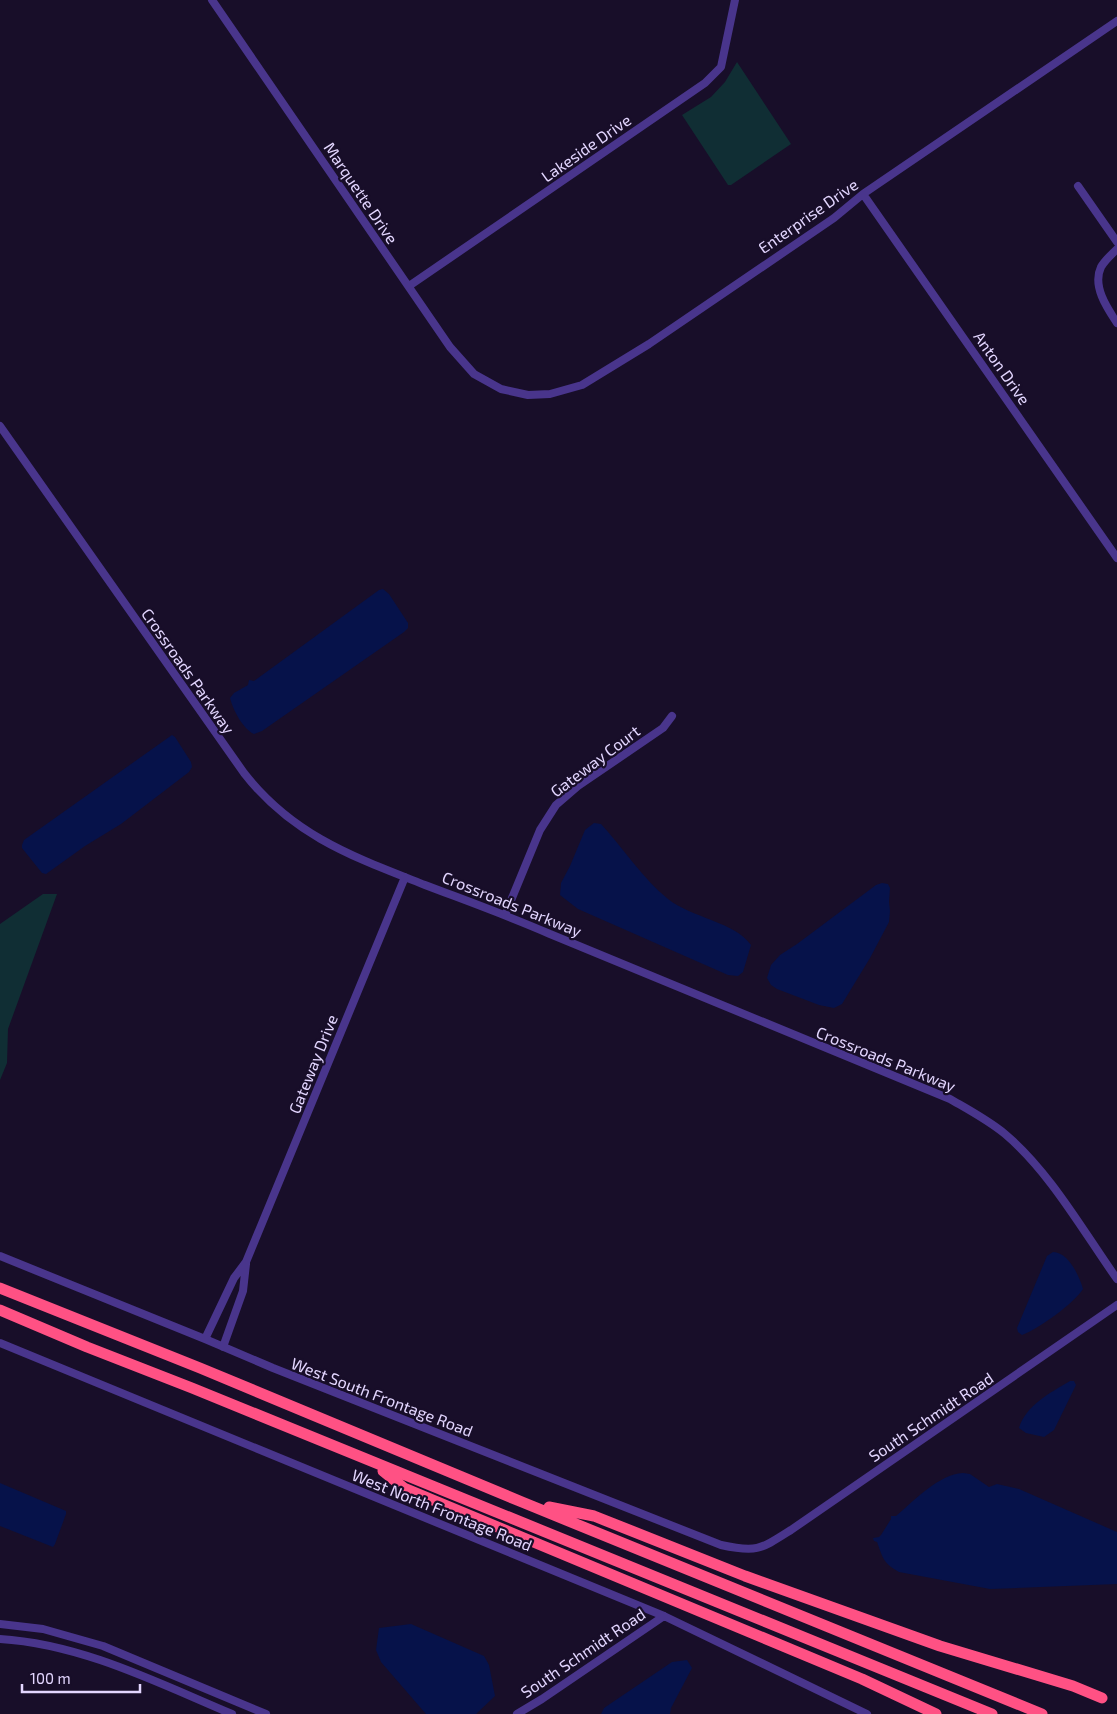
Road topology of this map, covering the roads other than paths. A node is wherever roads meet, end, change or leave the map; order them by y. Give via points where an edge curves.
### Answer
1 (212, 0) edge
2 (735, 0) edge
3 (1117, 20) edge
4 (1078, 186) dead end
5 (864, 194) junction
6 (1117, 242) edge
7 (1117, 249) edge
8 (408, 286) junction
9 (1117, 323) edge
10 (501, 389) joint
11 (0, 426) edge
12 (1117, 558) edge
13 (672, 716) dead end
14 (405, 877) junction
15 (505, 915) junction
16 (0, 1256) edge
17 (246, 1262) junction
18 (1117, 1280) edge
19 (0, 1288) edge
20 (1117, 1305) edge
21 (0, 1310) edge
22 (205, 1339) junction
23 (0, 1343) edge
24 (223, 1347) junction
25 (370, 1461) junction
26 (522, 1502) junction
27 (758, 1549) joint
28 (664, 1616) junction
29 (0, 1624) edge
30 (0, 1639) edge
31 (1102, 1698) dead end
32 (232, 1714) edge
33 (266, 1714) edge
34 (517, 1714) edge
35 (867, 1714) edge
36 (936, 1714) edge
37 (992, 1714) edge
38 (1042, 1714) edge

1 - 8 street, Marquette Drive
2 - 8 street, Lakeside Drive via 721,66 705,83
3 - 5 street, Enterprise Drive
4 - 6 street
5 - 10 street, Enterprise Drive via 649,344 582,385 550,394 528,395
5 - 12 street, Anton Drive
7 - 9 street via 1100,269 1099,284 1101,296
8 - 10 street, Marquette Drive via 461,361 474,374
11 - 14 street, Crossroads Parkway via 254,785 273,806 322,841
13 - 15 street, Gateway Court via 662,728 556,805 540,830
14 - 15 street, Crossroads Parkway
14 - 17 street, Gateway Drive
15 - 18 street, Crossroads Parkway via 950,1099 979,1115 1005,1134 1041,1170
16 - 22 street, West South Frontage Road
17 - 22 street, Gateway Drive via 234,1278
17 - 24 street, Gateway Drive via 244,1291
19 - 26 highway
20 - 27 street, South Schmidt Road via 791,1530
21 - 25 highway
22 - 24 street, West South Frontage Road
23 - 28 street, West North Frontage Road
24 - 27 street, West South Frontage Road via 721,1546
25 - 36 highway via 404,1488 862,1679
25 - 37 highway
26 - 31 highway via 594,1516 773,1586 940,1646 1073,1686
26 - 38 highway
28 - 34 street, South Schmidt Road
28 - 35 street, West North Frontage Road
29 - 33 street via 43,1629 103,1646
30 - 32 street via 76,1652

